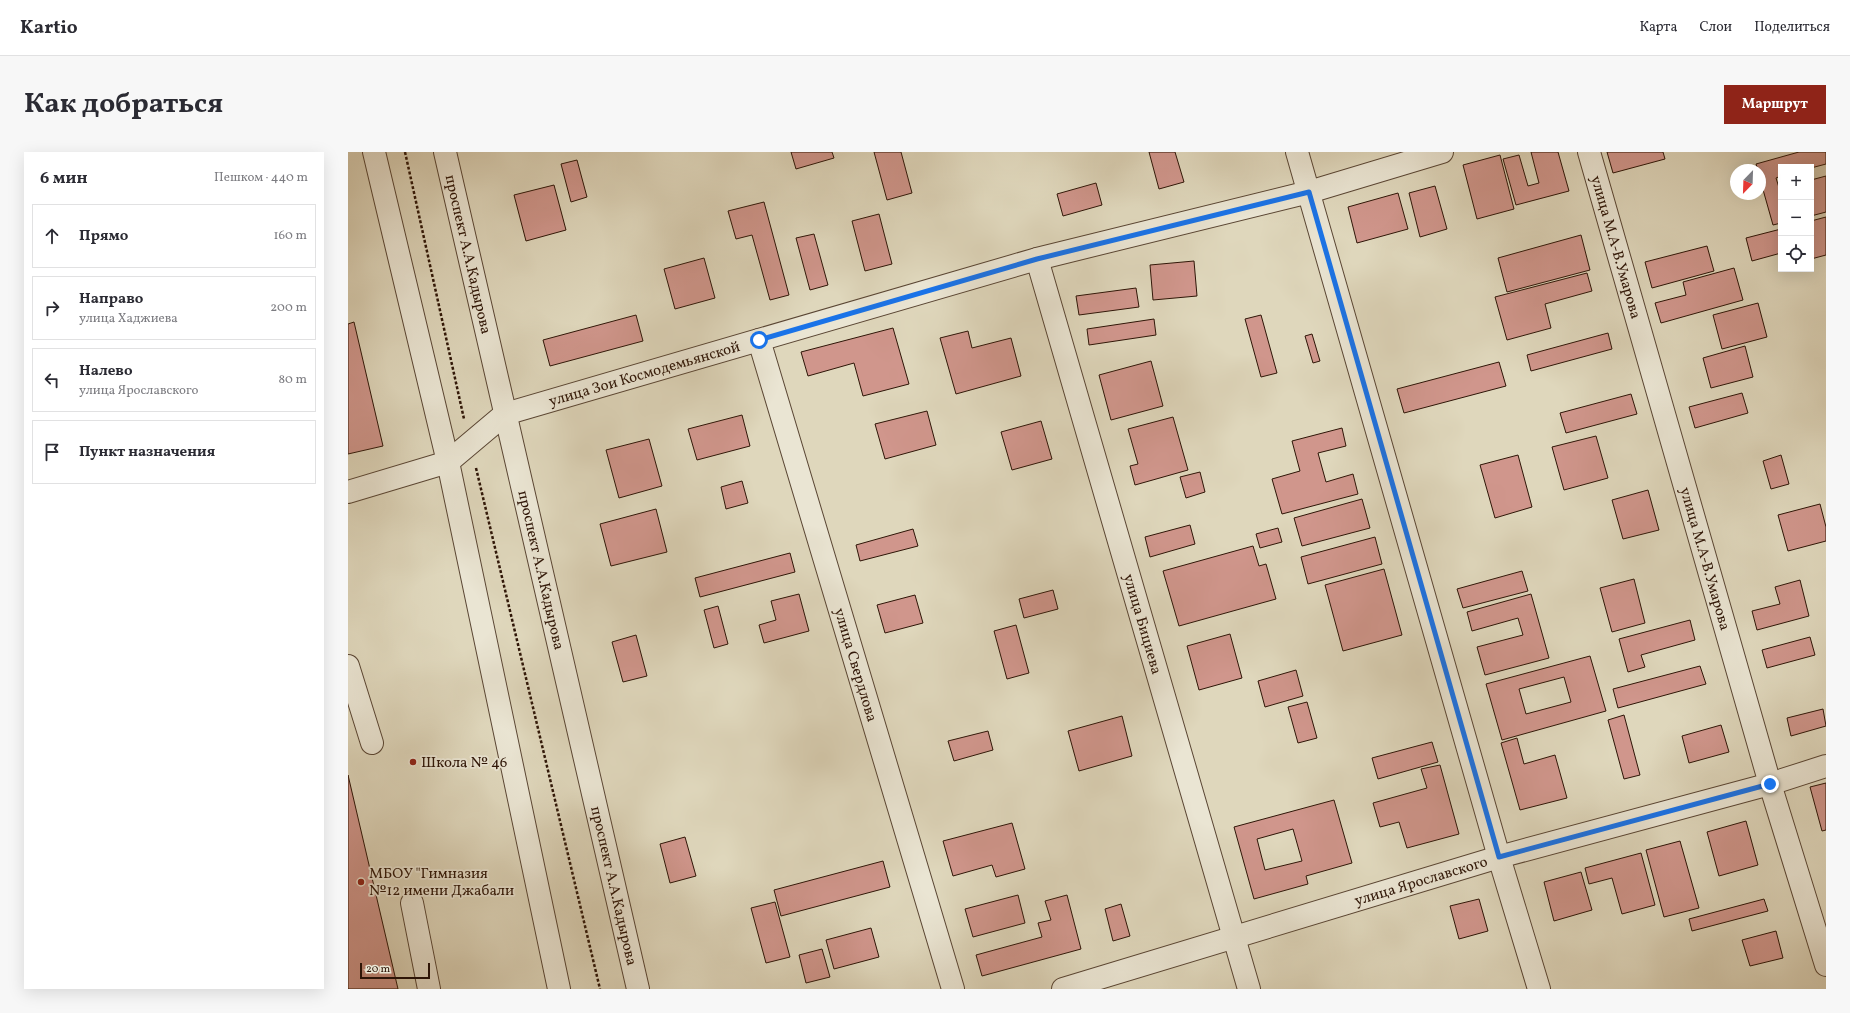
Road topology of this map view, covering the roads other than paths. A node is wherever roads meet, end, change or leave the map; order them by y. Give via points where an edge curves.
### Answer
1 (374, 152) edge
2 (444, 152) edge
3 (1297, 152) edge
4 (1442, 152) edge
5 (1589, 152) edge
6 (1309, 192) junction
7 (1037, 259) junction
8 (759, 340) junction
9 (505, 414) junction
10 (448, 462) junction
11 (348, 492) edge
12 (348, 666) edge
13 (372, 743) dead end
14 (1826, 766) edge
15 (1770, 784) junction
16 (1499, 857) junction
17 (412, 903) dead end
18 (1234, 938) junction
19 (1826, 965) edge
20 (429, 989) edge
21 (559, 989) edge
22 (638, 989) edge
23 (953, 989) edge
24 (1064, 989) edge
25 (1249, 989) edge
26 (1539, 989) edge

1 - 10 street
2 - 9 street, проспект А.А.Кадырова
3 - 6 street
4 - 6 street, улица Зои Космодемьянской
5 - 15 street, улица М.А-В.Умарова
6 - 7 street, улица Зои Космодемьянской
6 - 16 street
7 - 8 street, улица Зои Космодемьянской
7 - 18 street, улица Бициева
8 - 9 street, улица Зои Космодемьянской
8 - 23 street, улица Свердлова
9 - 10 street, улица Зои Космодемьянской
9 - 22 street, проспект А.А.Кадырова
10 - 11 street, улица Зои Космодемьянской
10 - 21 street
12 - 13 street
14 - 15 street, улица Ярославского
15 - 16 street, улица Ярославского
15 - 19 street, улица М.А-В.Умарова
16 - 18 street, улица Ярославского
16 - 26 street
17 - 20 street
18 - 24 street, улица Ярославского
18 - 25 street, улица Бициева

